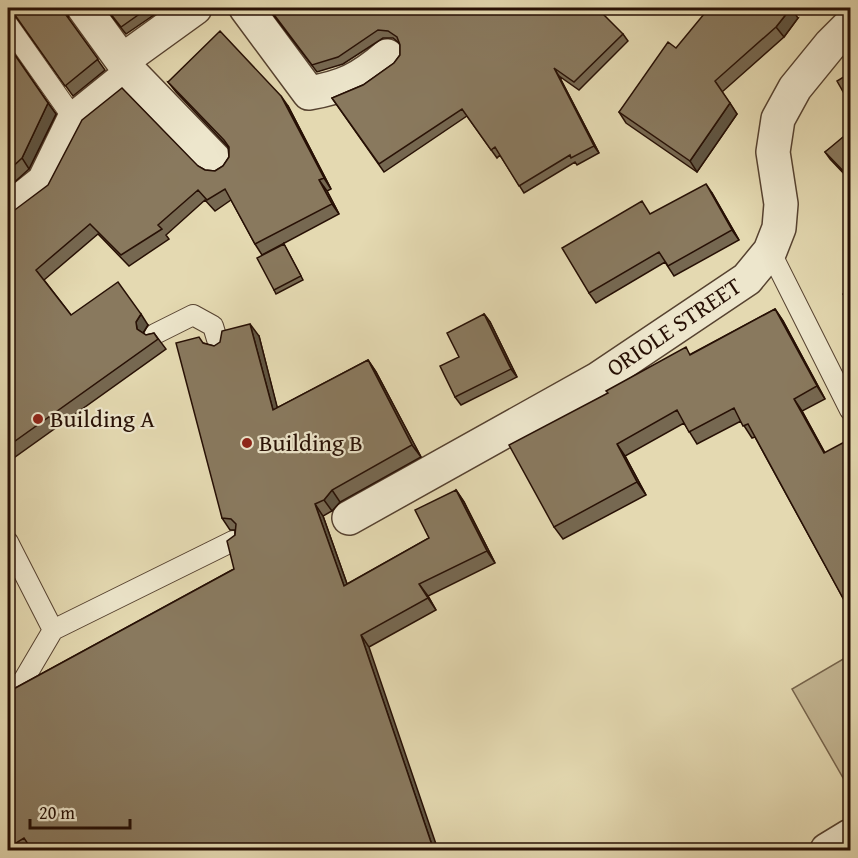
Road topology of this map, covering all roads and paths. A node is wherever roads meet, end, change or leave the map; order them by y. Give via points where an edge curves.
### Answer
1 (84, 8) edge
2 (195, 8) edge
3 (246, 8) edge
4 (8, 25) edge
5 (850, 25) edge
6 (387, 56) dead end
7 (127, 67) junction
8 (74, 119) junction
9 (218, 163) dead end
10 (8, 210) edge
11 (770, 251) junction
12 (154, 334) edge
13 (219, 346) edge
14 (850, 410) edge
15 (349, 518) dead end
16 (233, 541) edge
17 (8, 542) edge
18 (53, 630) junction
19 (8, 690) edge
20 (850, 836) edge
21 (827, 850) edge

1 - 7 street
2 - 7 street
3 - 6 street via 309,93 337,88 363,77
4 - 8 lane
5 - 11 street, ORIOLE STREET via 795,88 778,119 773,152 781,204 779,228
7 - 8 street
7 - 9 street
8 - 10 street via 44,182
11 - 14 lane
11 - 15 street, ORIOLE STREET via 747,279 598,379
12 - 13 lane via 193,315 213,326
16 - 18 lane
17 - 18 lane
18 - 19 lane via 23,681
20 - 21 street

